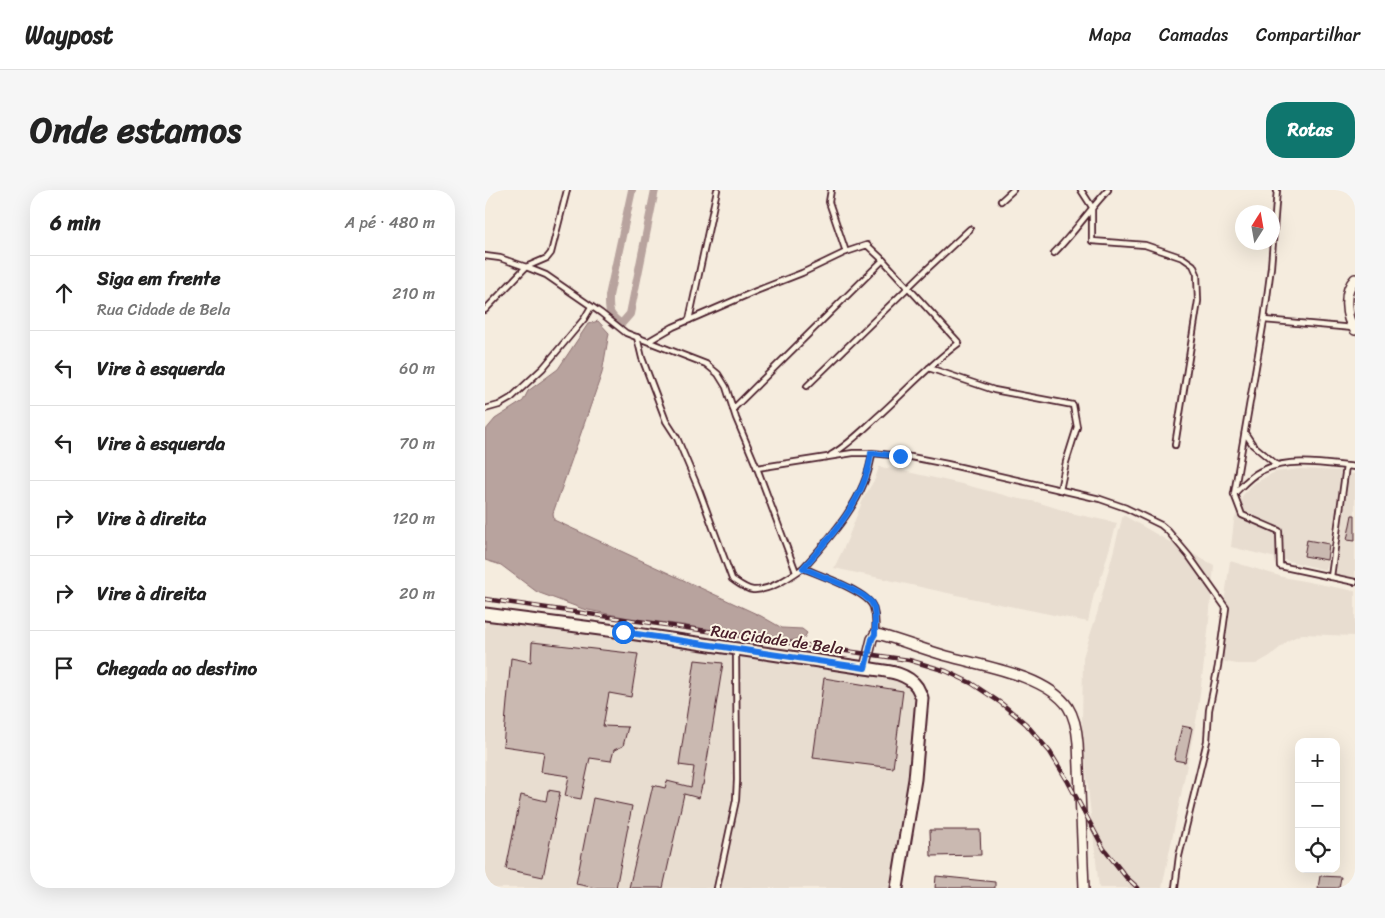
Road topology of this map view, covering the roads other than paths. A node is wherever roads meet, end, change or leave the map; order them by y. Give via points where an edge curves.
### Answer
1 (567, 190) edge
2 (717, 190) edge
3 (831, 190) edge
4 (1013, 190) edge
5 (1081, 190) edge
6 (1108, 190) edge
7 (1277, 190) edge
8 (1001, 201) dead end
9 (1092, 207) junction
10 (971, 229) dead end
11 (846, 252) junction
12 (1054, 253) dead end
13 (485, 256) edge
14 (883, 260) junction
15 (526, 267) junction
16 (1355, 279) edge
17 (908, 288) junction
18 (591, 307) junction
19 (485, 310) edge
20 (689, 320) junction
21 (1264, 320) junction
22 (1354, 329) edge
23 (637, 337) junction
24 (649, 341) junction
25 (929, 368) junction
26 (807, 386) dead end
27 (485, 409) edge
28 (733, 409) junction
29 (1245, 433) junction
30 (1175, 444) dead end
31 (871, 453) junction
32 (828, 457) junction
33 (1277, 465) junction
34 (1346, 466) junction
35 (757, 468) junction
36 (1355, 468) edge
37 (1061, 490) junction
38 (1234, 494) junction
39 (803, 568) junction
40 (797, 572) junction
41 (1331, 577) junction
42 (1355, 582) edge
43 (485, 614) edge
44 (875, 634) junction
45 (736, 650) junction
46 (865, 668) junction
47 (717, 888) edge
48 (897, 888) edge
49 (1084, 888) edge
50 (1175, 888) edge

1 - 15 lane via 551,253
2 - 20 lane
3 - 11 lane via 829,202
4 - 8 lane
5 - 9 lane
6 - 9 lane
7 - 21 lane
9 - 12 lane
9 - 30 lane via 1091,241 1145,245 1183,258 1193,265 1197,274 1198,301
10 - 17 lane
11 - 14 lane via 867,245
11 - 20 lane
13 - 15 lane
14 - 17 lane
14 - 28 lane
15 - 18 lane via 546,275
15 - 19 lane
16 - 22 street via 1347,300
17 - 25 lane via 959,343
17 - 26 lane
18 - 23 lane via 626,333
18 - 27 lane via 543,368 511,398
20 - 24 lane
21 - 22 lane
21 - 29 lane
23 - 24 lane
23 - 40 lane via 666,421 677,438 699,490 732,578 752,590 771,586
24 - 28 lane via 706,364 726,387
25 - 32 lane via 860,434
25 - 37 lane via 994,390 1073,405 1077,427
28 - 35 lane
29 - 33 lane via 1253,445
29 - 38 lane
31 - 32 lane
31 - 37 lane via 947,464
31 - 39 lane via 864,483 842,522
32 - 35 lane
33 - 34 lane
33 - 38 lane via 1261,471
34 - 36 lane
34 - 41 lane
35 - 40 lane
37 - 50 lane via 1113,503 1161,525 1189,556 1226,608 1207,741 1179,856
38 - 41 lane via 1242,515 1279,531 1279,566
39 - 40 lane
39 - 44 lane via 846,586 871,602
41 - 42 lane
43 - 45 street, Rua Cidade de Bela
44 - 46 street
44 - 49 street via 1032,680 1067,706 1078,743
45 - 46 street, Rua Cidade de Bela
45 - 47 lane via 736,800
46 - 48 street, Rua Cidade de Bela via 908,678 922,698 915,779

